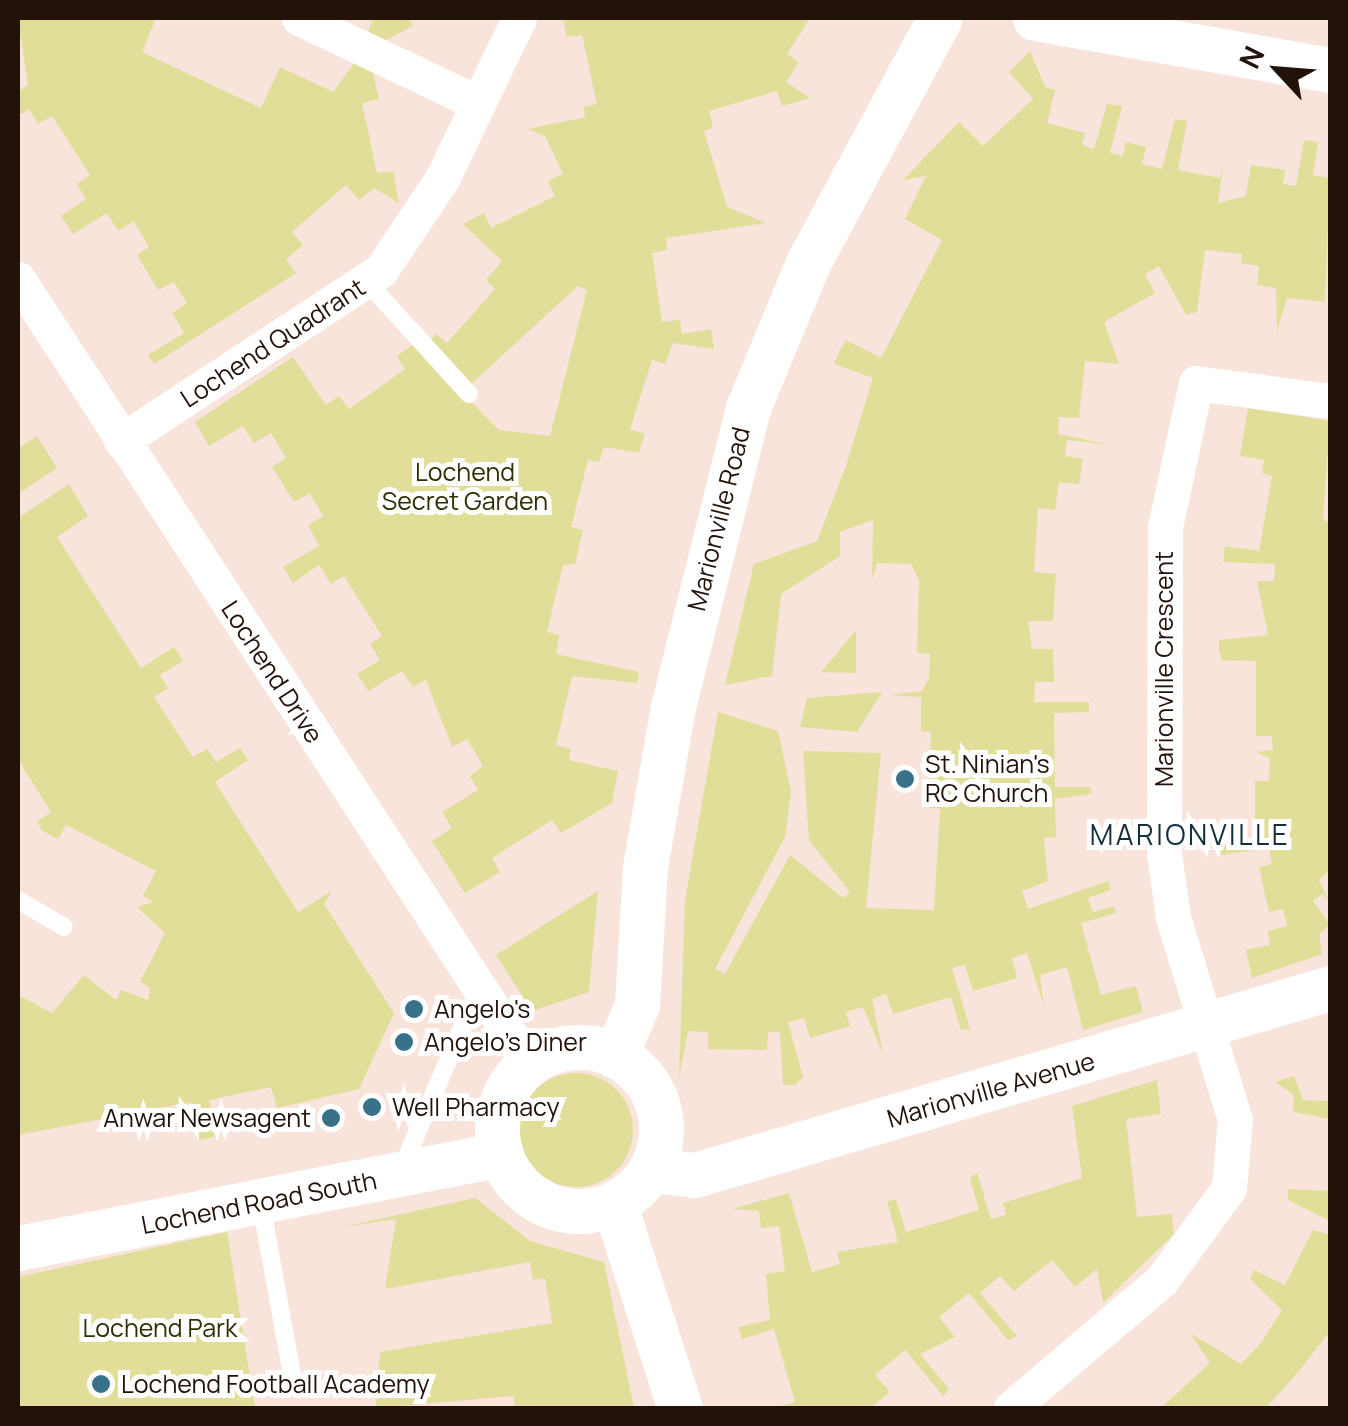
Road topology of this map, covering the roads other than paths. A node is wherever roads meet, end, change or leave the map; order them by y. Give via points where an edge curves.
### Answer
1 (299, 18) edge
2 (520, 18) edge
3 (940, 18) edge
4 (1035, 18) edge
5 (1330, 70) edge
6 (478, 102) junction
7 (18, 278) edge
8 (368, 283) junction
9 (469, 394) dead end
10 (1330, 401) edge
11 (122, 441) junction
12 (18, 900) edge
13 (64, 926) dead end
14 (480, 986) junction
15 (1330, 988) edge
16 (1208, 1028) junction
17 (616, 1056) junction
18 (530, 1064) junction
19 (500, 1154) junction
20 (650, 1170) junction
21 (398, 1178) junction
22 (261, 1203) junction
23 (614, 1203) junction
24 (18, 1248) edge
25 (293, 1380) dead end
26 (680, 1408) edge
27 (1011, 1408) edge

1 - 6 street
2 - 6 street, Lochend Quadrant
3 - 17 street, Marionville Road via 808,263 748,408 673,707 645,867 637,1004
4 - 5 street
6 - 8 street, Lochend Quadrant via 414,230
7 - 11 street, Lochend Drive
8 - 9 lane
8 - 11 street, Lochend Quadrant
10 - 16 street, Marionville Crescent via 1196,382 1170,495 1160,598 1164,854
11 - 14 street, Lochend Drive
12 - 13 lane
14 - 18 street, Lochend Drive
14 - 21 lane
15 - 16 street, Marionville Avenue
16 - 20 street, Marionville Avenue via 695,1175
16 - 27 street via 1236,1129 1220,1209 1150,1292
17 - 18 street via 571,1048
17 - 20 street via 644,1080 660,1114
18 - 19 street via 501,1105
19 - 21 street, Lochend Road South
19 - 23 street via 546,1205
20 - 23 street
21 - 22 street, Lochend Road South
22 - 24 street, Lochend Road South
22 - 25 lane
23 - 26 street

